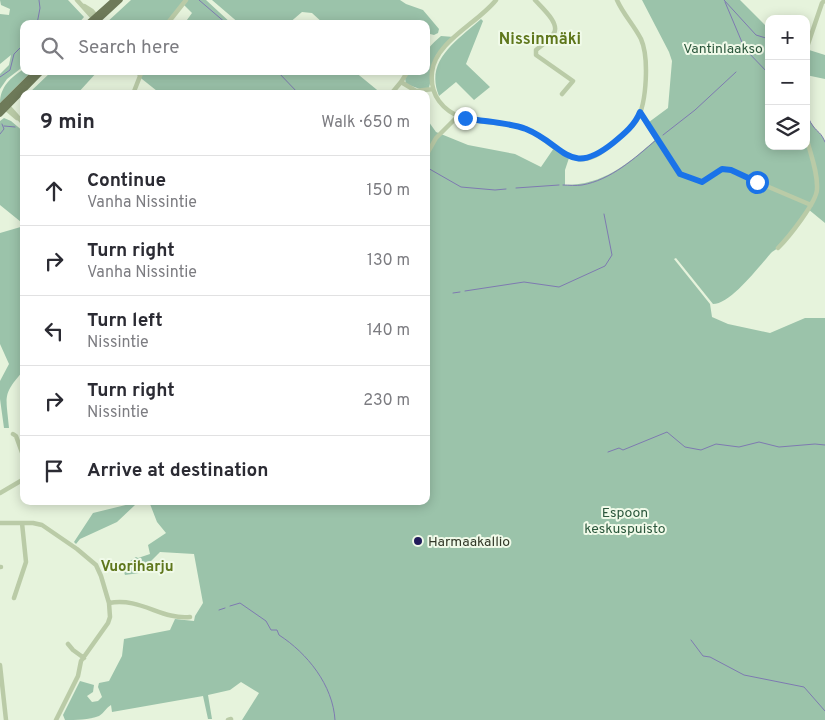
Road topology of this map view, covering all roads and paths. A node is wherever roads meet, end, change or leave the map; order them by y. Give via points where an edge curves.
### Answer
1 (77, 0) edge
2 (114, 0) edge
3 (120, 0) edge
4 (186, 0) edge
5 (496, 0) edge
6 (535, 0) edge
7 (617, 0) edge
8 (817, 0) edge
9 (823, 2) edge
10 (95, 20) edge
11 (170, 20) edge
12 (810, 39) edge
13 (32, 75) edge
14 (38, 75) edge
15 (140, 75) edge
16 (405, 75) edge
17 (401, 82) junction
18 (433, 89) junction
19 (21, 90) edge
20 (135, 90) edge
21 (394, 90) edge
22 (414, 90) edge
23 (424, 90) edge
24 (20, 91) edge
25 (562, 94) dead end
26 (4, 106) edge
27 (640, 112) junction
28 (0, 114) edge
29 (458, 116) junction
30 (20, 120) edge
31 (430, 149) edge
32 (809, 150) edge
33 (811, 205) junction
34 (778, 248) dead end
35 (13, 434) dead end
36 (20, 447) edge
37 (20, 481) edge
38 (0, 492) edge
39 (0, 523) edge
40 (22, 523) junction
41 (14, 598) dead end
42 (108, 603) junction
43 (190, 618) dead end
44 (68, 644) dead end
45 (84, 658) junction
46 (0, 665) edge
47 (6, 720) edge
48 (56, 720) edge

1 - 10 street
2 - 10 main road
3 - 10 main road
4 - 11 street
5 - 18 street via 436,57 432,72
6 - 25 street via 555,28 553,35 536,50 536,55 573,81
7 - 27 street via 646,53
8 - 9 street
9 - 12 street
13 - 26 main road
14 - 19 main road
15 - 20 street
16 - 17 street
17 - 21 street
17 - 22 street
18 - 23 street
18 - 29 street via 445,108
24 - 26 main road
26 - 28 main road
26 - 30 street
27 - 29 street via 633,125 615,141 596,156 583,159 570,156 526,129
27 - 33 street via 680,174 702,182 722,169 731,170
29 - 31 street
32 - 33 street via 818,192
33 - 34 street
35 - 36 street
37 - 38 street
39 - 40 street
40 - 41 street via 26,562
40 - 42 street via 42,525 96,566
42 - 43 street via 136,603 172,616
42 - 45 street via 108,623
44 - 45 street
45 - 48 street
46 - 47 street

